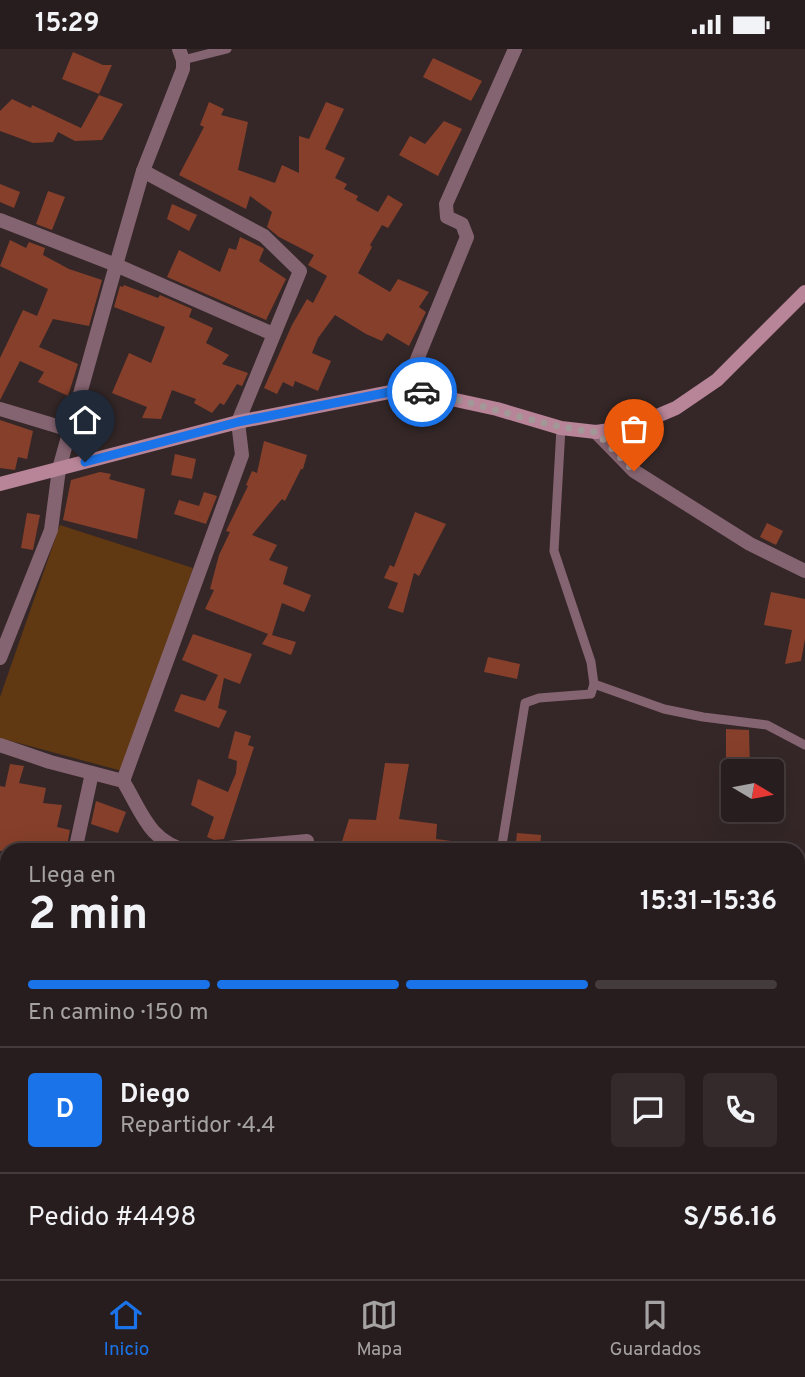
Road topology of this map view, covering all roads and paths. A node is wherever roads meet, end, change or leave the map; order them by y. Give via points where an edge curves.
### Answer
1 (227, 49) edge
2 (515, 49) edge
3 (181, 54) edge
4 (143, 171) junction
5 (0, 221) edge
6 (116, 265) junction
7 (805, 292) edge
8 (273, 334) junction
9 (405, 389) junction
10 (0, 409) edge
11 (238, 422) junction
12 (561, 428) junction
13 (70, 430) junction
14 (596, 432) junction
15 (59, 469) junction
16 (0, 484) edge
17 (805, 571) edge
18 (0, 659) edge
19 (594, 684) junction
20 (0, 745) edge
21 (805, 745) edge
22 (92, 773) junction
23 (123, 781) junction
24 (307, 841) dead end
25 (77, 843) edge
26 (168, 843) edge
27 (285, 843) edge
28 (502, 843) edge

1 - 3 lane
2 - 9 street via 446,205 447,217 462,224 467,237
3 - 4 street via 183,69
4 - 6 street
4 - 8 street via 264,236 300,271
5 - 6 street
6 - 8 street
6 - 13 street
7 - 14 main road via 717,380 676,408 631,426
8 - 11 street
9 - 11 main road
9 - 12 main road
10 - 13 street
11 - 15 main road
11 - 23 street via 242,455
12 - 14 main road
12 - 19 lane via 554,551
13 - 15 street
14 - 17 street via 634,471 750,544
15 - 16 main road
15 - 18 street via 51,530
19 - 21 lane via 664,709 767,726
19 - 28 lane via 591,694 525,703
20 - 22 street
22 - 23 street
22 - 25 street
23 - 26 street via 153,833
24 - 27 street

